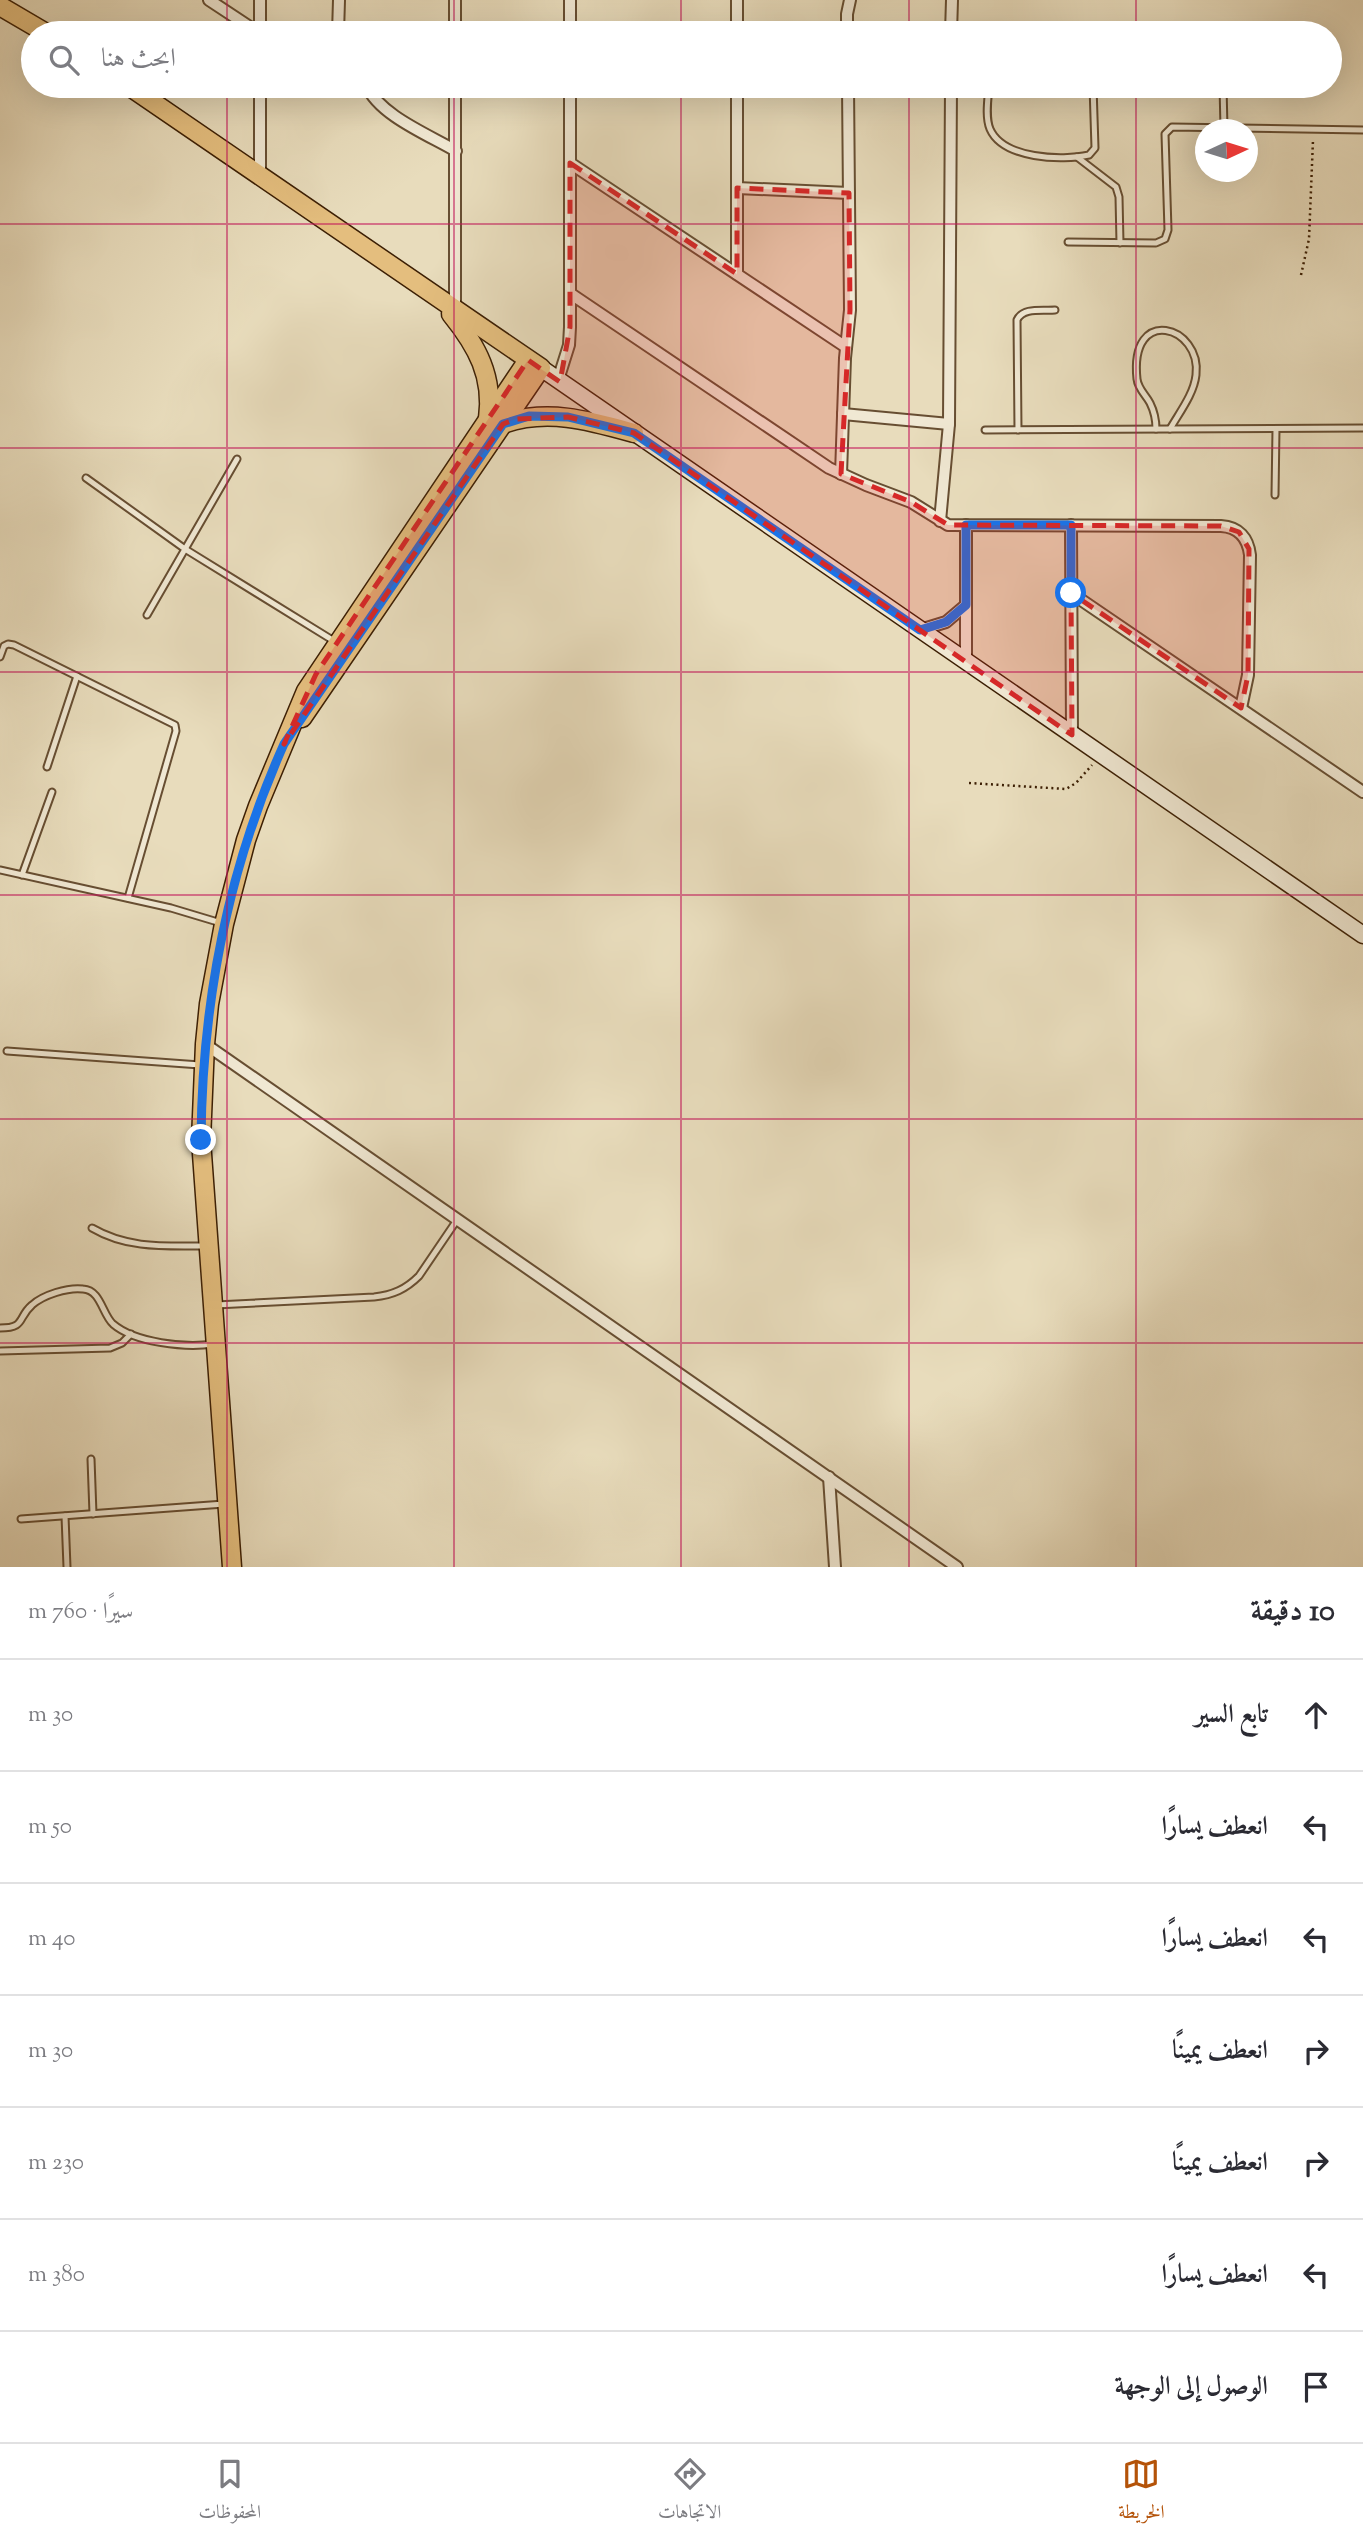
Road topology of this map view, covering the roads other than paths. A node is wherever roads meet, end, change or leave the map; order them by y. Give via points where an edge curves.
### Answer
1 (209, 0) edge
2 (260, 0) edge
3 (339, 0) edge
4 (456, 0) edge
5 (570, 0) edge
6 (737, 0) edge
7 (850, 0) edge
8 (952, 0) edge
9 (0, 6) edge
10 (26, 21) edge
11 (241, 21) edge
12 (259, 21) edge
13 (338, 21) edge
14 (456, 21) edge
15 (570, 21) edge
16 (737, 21) edge
17 (847, 21) edge
18 (951, 21) edge
19 (146, 98) edge
20 (260, 98) edge
21 (374, 98) edge
22 (456, 98) edge
23 (570, 98) edge
24 (737, 98) edge
25 (848, 98) edge
26 (951, 98) edge
27 (989, 98) edge
28 (1093, 98) edge
29 (1223, 98) edge
30 (1224, 119) edge
31 (1195, 127) edge
32 (1258, 128) edge
33 (1363, 130) edge
34 (456, 151) junction
35 (1077, 156) junction
36 (570, 163) junction
37 (260, 176) junction
38 (737, 188) junction
39 (849, 193) junction
40 (1068, 242) dead end
41 (1120, 243) junction
42 (737, 274) junction
43 (570, 294) junction
44 (438, 298) junction
45 (455, 310) junction
46 (1055, 310) dead end
47 (846, 347) junction
48 (534, 364) junction
49 (558, 380) junction
50 (843, 414) junction
51 (496, 421) junction
52 (949, 424) junction
53 (1363, 428) edge
54 (1156, 429) junction
55 (1170, 429) junction
56 (1276, 429) junction
57 (985, 430) dead end
58 (1018, 430) junction
59 (634, 433) junction
60 (237, 459) dead end
61 (841, 474) junction
62 (86, 478) dead end
63 (1275, 495) dead end
64 (940, 522) junction
65 (966, 525) junction
66 (1071, 525) junction
67 (185, 549) junction
68 (1071, 593) junction
69 (966, 605) junction
70 (146, 615) dead end
71 (920, 630) junction
72 (337, 643) junction
73 (0, 657) edge
74 (966, 662) junction
75 (77, 676) junction
76 (1241, 708) junction
77 (1072, 735) junction
78 (284, 744) junction
79 (47, 767) dead end
80 (52, 792) dead end
81 (1363, 792) edge
82 (0, 870) edge
83 (22, 875) junction
84 (128, 898) junction
85 (224, 924) junction
86 (1363, 935) edge
87 (205, 1044) junction
88 (7, 1051) dead end
89 (203, 1066) junction
90 (457, 1220) junction
91 (92, 1228) dead end
92 (209, 1246) junction
93 (213, 1305) junction
94 (0, 1328) edge
95 (131, 1334) junction
96 (216, 1344) junction
97 (0, 1351) edge
98 (91, 1459) dead end
99 (829, 1477) junction
100 (227, 1504) junction
101 (93, 1514) junction
102 (65, 1516) junction
103 (21, 1519) dead end
104 (67, 1567) edge
105 (232, 1567) edge
106 (835, 1567) edge
107 (957, 1567) edge

1 - 11 street
2 - 12 street
3 - 13 street
4 - 14 street
5 - 15 street
6 - 16 street
7 - 17 street
8 - 18 street
9 - 10 main road
19 - 37 main road
20 - 37 street
21 - 34 street
22 - 34 street
23 - 36 street
24 - 38 street
25 - 39 street
26 - 52 street
27 - 35 lane via 989,123 997,139 1025,154
28 - 35 lane via 1095,148 1089,155
29 - 30 lane
31 - 41 lane via 1166,131 1167,235 1156,243
32 - 33 lane
34 - 45 street
35 - 41 lane via 1116,187
36 - 42 street
36 - 43 street
37 - 44 main road
38 - 39 street
38 - 42 street
39 - 47 street
40 - 41 lane
42 - 47 street
43 - 49 street via 569,345
43 - 61 street
44 - 45 main road
44 - 51 main road via 481,358
45 - 48 main road
46 - 58 lane via 1026,311 1017,320
47 - 50 street
48 - 49 main road
48 - 51 main road
49 - 59 main road
50 - 52 street
50 - 61 street
51 - 59 main road via 568,417
51 - 72 main road
51 - 78 main road
52 - 64 street
53 - 56 lane
54 - 55 lane
54 - 55 lane via 1153,411 1137,380 1138,349 1148,334 1165,330 1190,348 1196,370 1193,386
54 - 58 lane
55 - 56 lane
56 - 63 lane
57 - 58 lane
59 - 71 main road
60 - 67 lane
61 - 64 street via 911,502
62 - 67 lane
64 - 65 street
65 - 66 street
65 - 69 street
66 - 68 street
66 - 76 street via 1222,526 1244,537 1250,555 1248,675
67 - 70 lane
67 - 72 lane
68 - 76 street
68 - 77 street
69 - 71 street via 946,622
69 - 74 street
71 - 74 main road
72 - 78 main road via 306,691
73 - 75 lane via 4,646 11,644
74 - 77 main road
75 - 79 lane
75 - 84 lane via 176,727
76 - 81 street
77 - 86 main road
78 - 85 main road via 246,840
80 - 83 lane
82 - 83 lane
83 - 84 lane
84 - 85 lane
85 - 87 main road
87 - 89 main road
87 - 90 street
88 - 89 lane
89 - 92 main road via 201,1140
90 - 93 lane via 419,1276 394,1293
90 - 99 street
91 - 92 lane via 134,1245
92 - 93 main road
93 - 96 main road
94 - 95 lane via 19,1325 25,1312 40,1300 81,1288 95,1294 111,1322
95 - 96 lane via 168,1344
95 - 97 lane via 110,1348
96 - 100 main road
98 - 101 lane
99 - 106 street
99 - 107 street
100 - 101 lane
100 - 105 main road
101 - 102 lane
102 - 103 lane
102 - 104 lane

